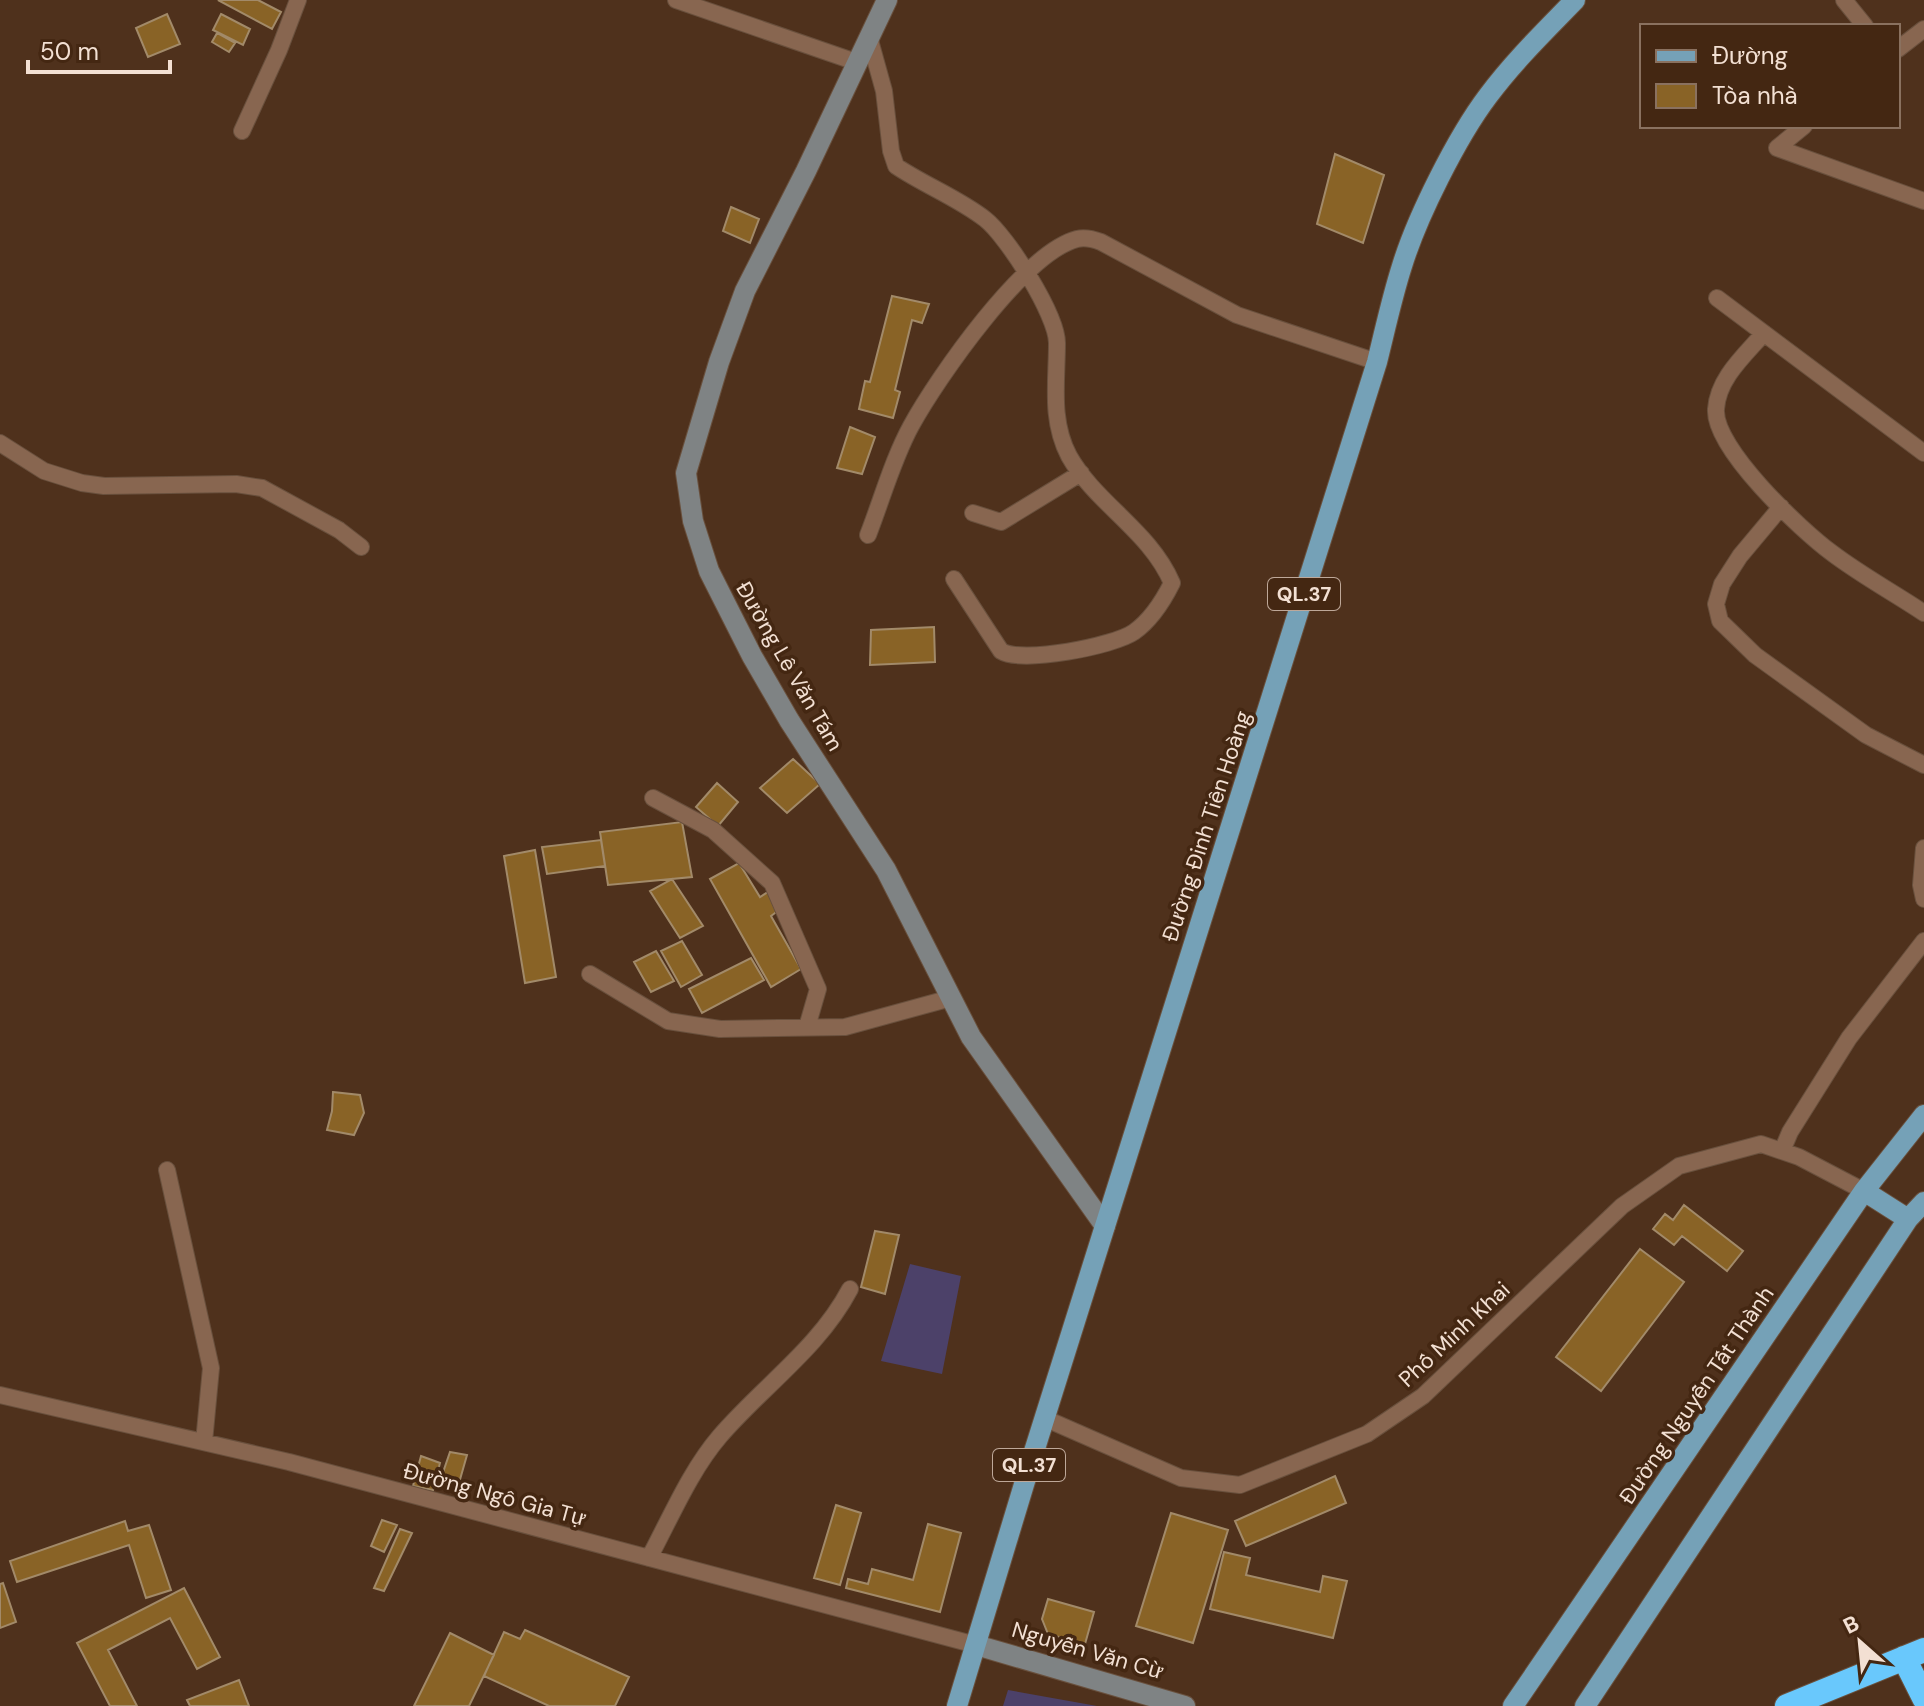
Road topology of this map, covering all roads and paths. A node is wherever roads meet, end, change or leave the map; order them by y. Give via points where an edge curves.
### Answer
1 (298, 0) edge
2 (676, 0) edge
3 (887, 0) edge
4 (1575, 0) edge
5 (1845, 1) edge
6 (1863, 24) edge
7 (1924, 29) edge
8 (869, 37) junction
9 (1900, 47) edge
10 (856, 62) junction
11 (1802, 128) edge
12 (242, 131) dead end
13 (1924, 201) edge
14 (1026, 273) junction
15 (1717, 298) dead end
16 (1764, 333) junction
17 (1377, 362) junction
18 (0, 443) edge
19 (1924, 453) edge
20 (1081, 473) junction
21 (1781, 507) junction
22 (973, 513) dead end
23 (868, 535) dead end
24 (361, 547) dead end
25 (954, 579) dead end
26 (1924, 613) edge
27 (1924, 765) edge
28 (653, 798) dead end
29 (1924, 848) edge
30 (1924, 899) edge
31 (1924, 941) edge
32 (590, 974) dead end
33 (951, 998) junction
34 (807, 1027) junction
35 (1924, 1115) edge
36 (1782, 1151) junction
37 (167, 1170) dead end
38 (1864, 1191) junction
39 (1924, 1202) edge
40 (1908, 1219) junction
41 (1105, 1226) junction
42 (850, 1289) dead end
43 (0, 1395) edge
44 (1044, 1418) junction
45 (204, 1442) junction
46 (649, 1558) junction
47 (976, 1645) junction
48 (1914, 1654) edge
49 (1924, 1698) edge
50 (957, 1706) edge
51 (1185, 1706) edge
52 (1513, 1706) edge
53 (1585, 1706) edge
54 (1787, 1706) edge

1 - 12 street
2 - 10 street
3 - 8 street, Đường Lê Văn Tám
4 - 17 main road, Đường Đinh Tiên Hoàng / QL.37 via 1521,55 1465,131 1402,265
5 - 6 street
7 - 9 street
8 - 10 street, Đường Lê Văn Tám
8 - 14 street via 896,166 983,217
10 - 33 street, Đường Lê Văn Tám via 745,291 686,473 693,521 709,571 744,642 886,870
11 - 13 street via 1777,148
14 - 17 street via 1056,248 1093,239 1237,315
14 - 20 street via 1052,320 1057,339 1054,404 1068,454
14 - 23 street via 955,359 915,419
15 - 16 street
16 - 19 street
16 - 21 street via 1724,380 1717,423 1731,450
17 - 41 main road, Đường Đinh Tiên Hoàng / QL.37
18 - 24 street via 44,471 82,483 262,488
20 - 22 street via 1001,522
20 - 25 street via 1159,557 1172,583 1136,631 1119,641 1030,657 1006,654
21 - 26 street via 1832,553
21 - 27 street via 1722,584 1716,604 1720,621 1755,655 1866,735
28 - 34 street via 713,830 772,883 818,989
29 - 30 street
31 - 36 street via 1849,1038
32 - 34 street via 668,1021 720,1029
33 - 34 street via 845,1027
33 - 41 street, Đường Lê Văn Tám via 971,1037
35 - 38 main road, Đường Nguyễn Tất Thành
36 - 38 street, Phố Minh Khai
36 - 44 street, Phố Minh Khai via 1761,1144 1679,1166 1622,1206 1423,1396 1367,1434 1240,1485 1181,1478
37 - 45 street via 211,1368
38 - 40 main road
38 - 52 main road, Đường Nguyễn Tất Thành
39 - 40 main road
40 - 53 main road
41 - 44 main road, Đường Đinh Tiên Hoàng / QL.37
42 - 46 street via 817,1338 718,1438
43 - 45 street, Đường Ngô Gia Tự
44 - 47 main road, Đường Đinh Tiên Hoàng / QL.37
45 - 46 street, Đường Ngô Gia Tự
46 - 47 street, Đường Ngô Gia Tự
47 - 50 main road, Đường Đinh Tiên Hoàng / QL.37
47 - 51 street, Nguyễn Văn Cừ
48 - 49 highway
48 - 54 highway

